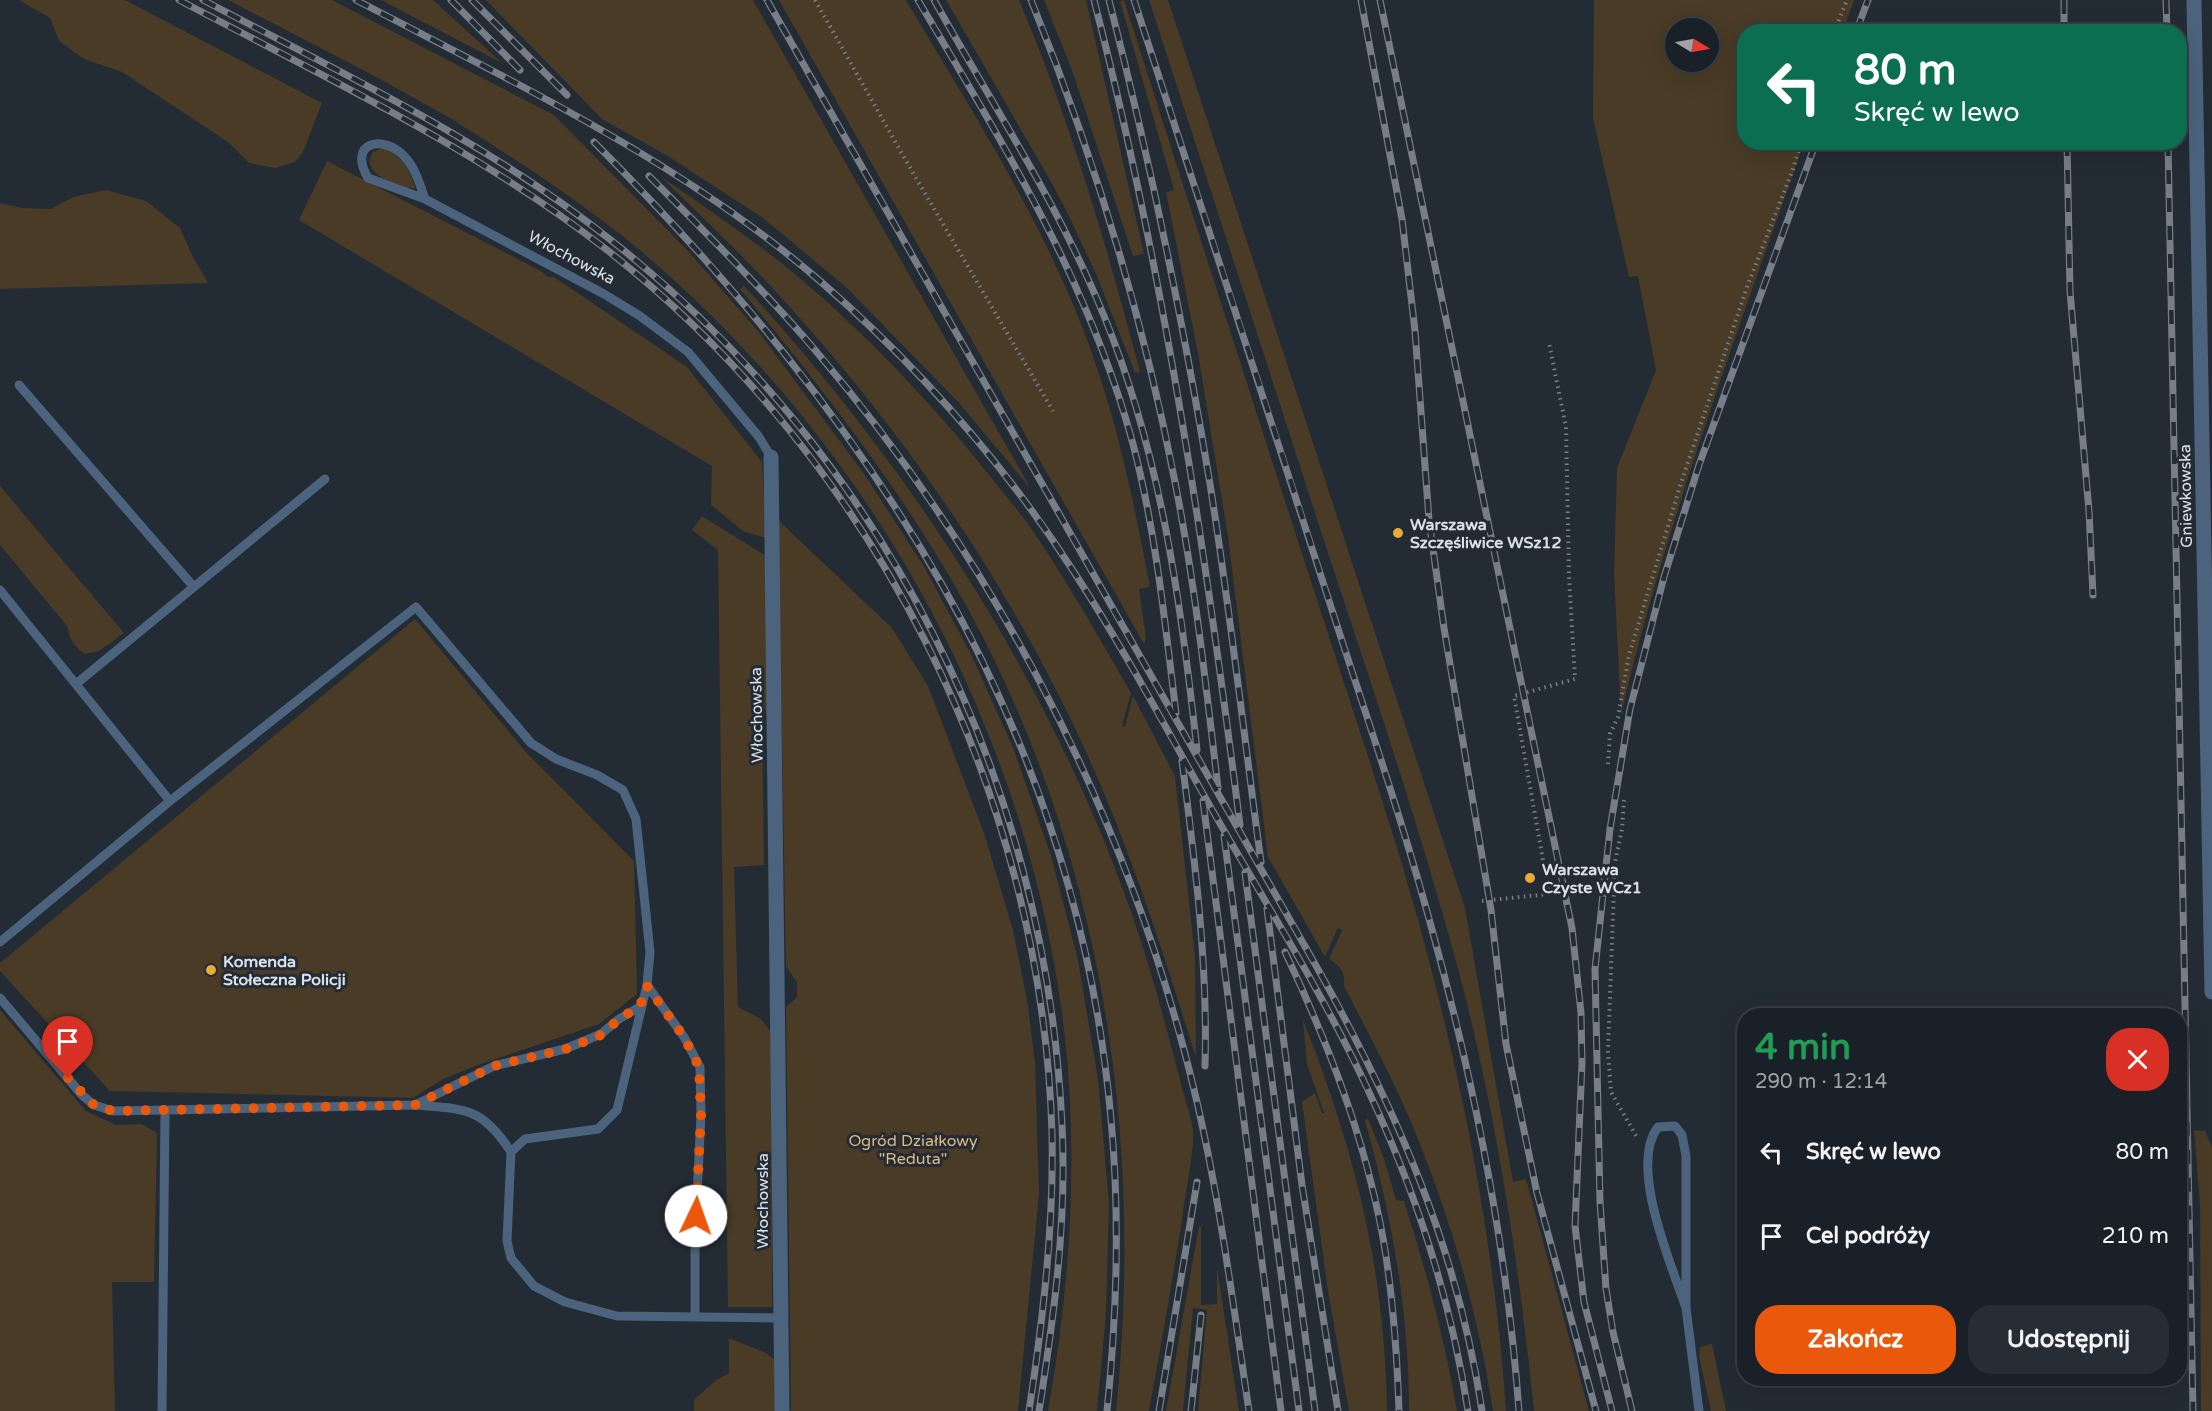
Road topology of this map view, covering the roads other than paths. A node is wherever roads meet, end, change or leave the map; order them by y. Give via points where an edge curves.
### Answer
1 (2194, 0) edge
2 (425, 199) junction
3 (19, 385) dead end
4 (771, 457) joint
5 (325, 479) dead end
6 (193, 586) junction
7 (0, 590) edge
8 (76, 684) junction
9 (170, 801) junction
10 (0, 942) edge
11 (647, 986) junction
12 (2212, 992) edge
13 (0, 998) edge
14 (640, 1006) junction
15 (415, 1105) junction
16 (165, 1111) junction
17 (511, 1152) junction
18 (1686, 1308) junction
19 (695, 1315) junction
20 (780, 1318) junction
21 (162, 1411) edge
22 (782, 1411) edge
23 (1699, 1411) edge

1 - 12 street, Gniewkowska
2 - 2 lane, Włochowska via 368,178 361,166 361,154 366,147 384,144 405,157
2 - 4 lane, Włochowska via 604,294 666,335 688,352
3 - 6 lane
4 - 20 street, Włochowska
5 - 6 lane
6 - 8 lane
7 - 8 lane
8 - 9 lane
9 - 10 lane
9 - 11 lane via 416,608 531,743 623,790 636,819 650,952
11 - 14 lane
11 - 19 lane via 684,1037 699,1067
13 - 16 lane via 94,1105 113,1111
14 - 15 lane via 601,1035 566,1049 494,1066
14 - 17 lane via 617,1110 598,1129 525,1139
15 - 16 lane
15 - 17 lane via 463,1109 487,1122
16 - 21 lane
17 - 19 lane via 507,1241 511,1258 534,1286 565,1302 617,1316
18 - 18 lane via 1650,1201 1649,1158 1658,1127 1675,1126 1682,1135 1686,1156
18 - 23 lane
19 - 20 lane
20 - 22 street, Włochowska

